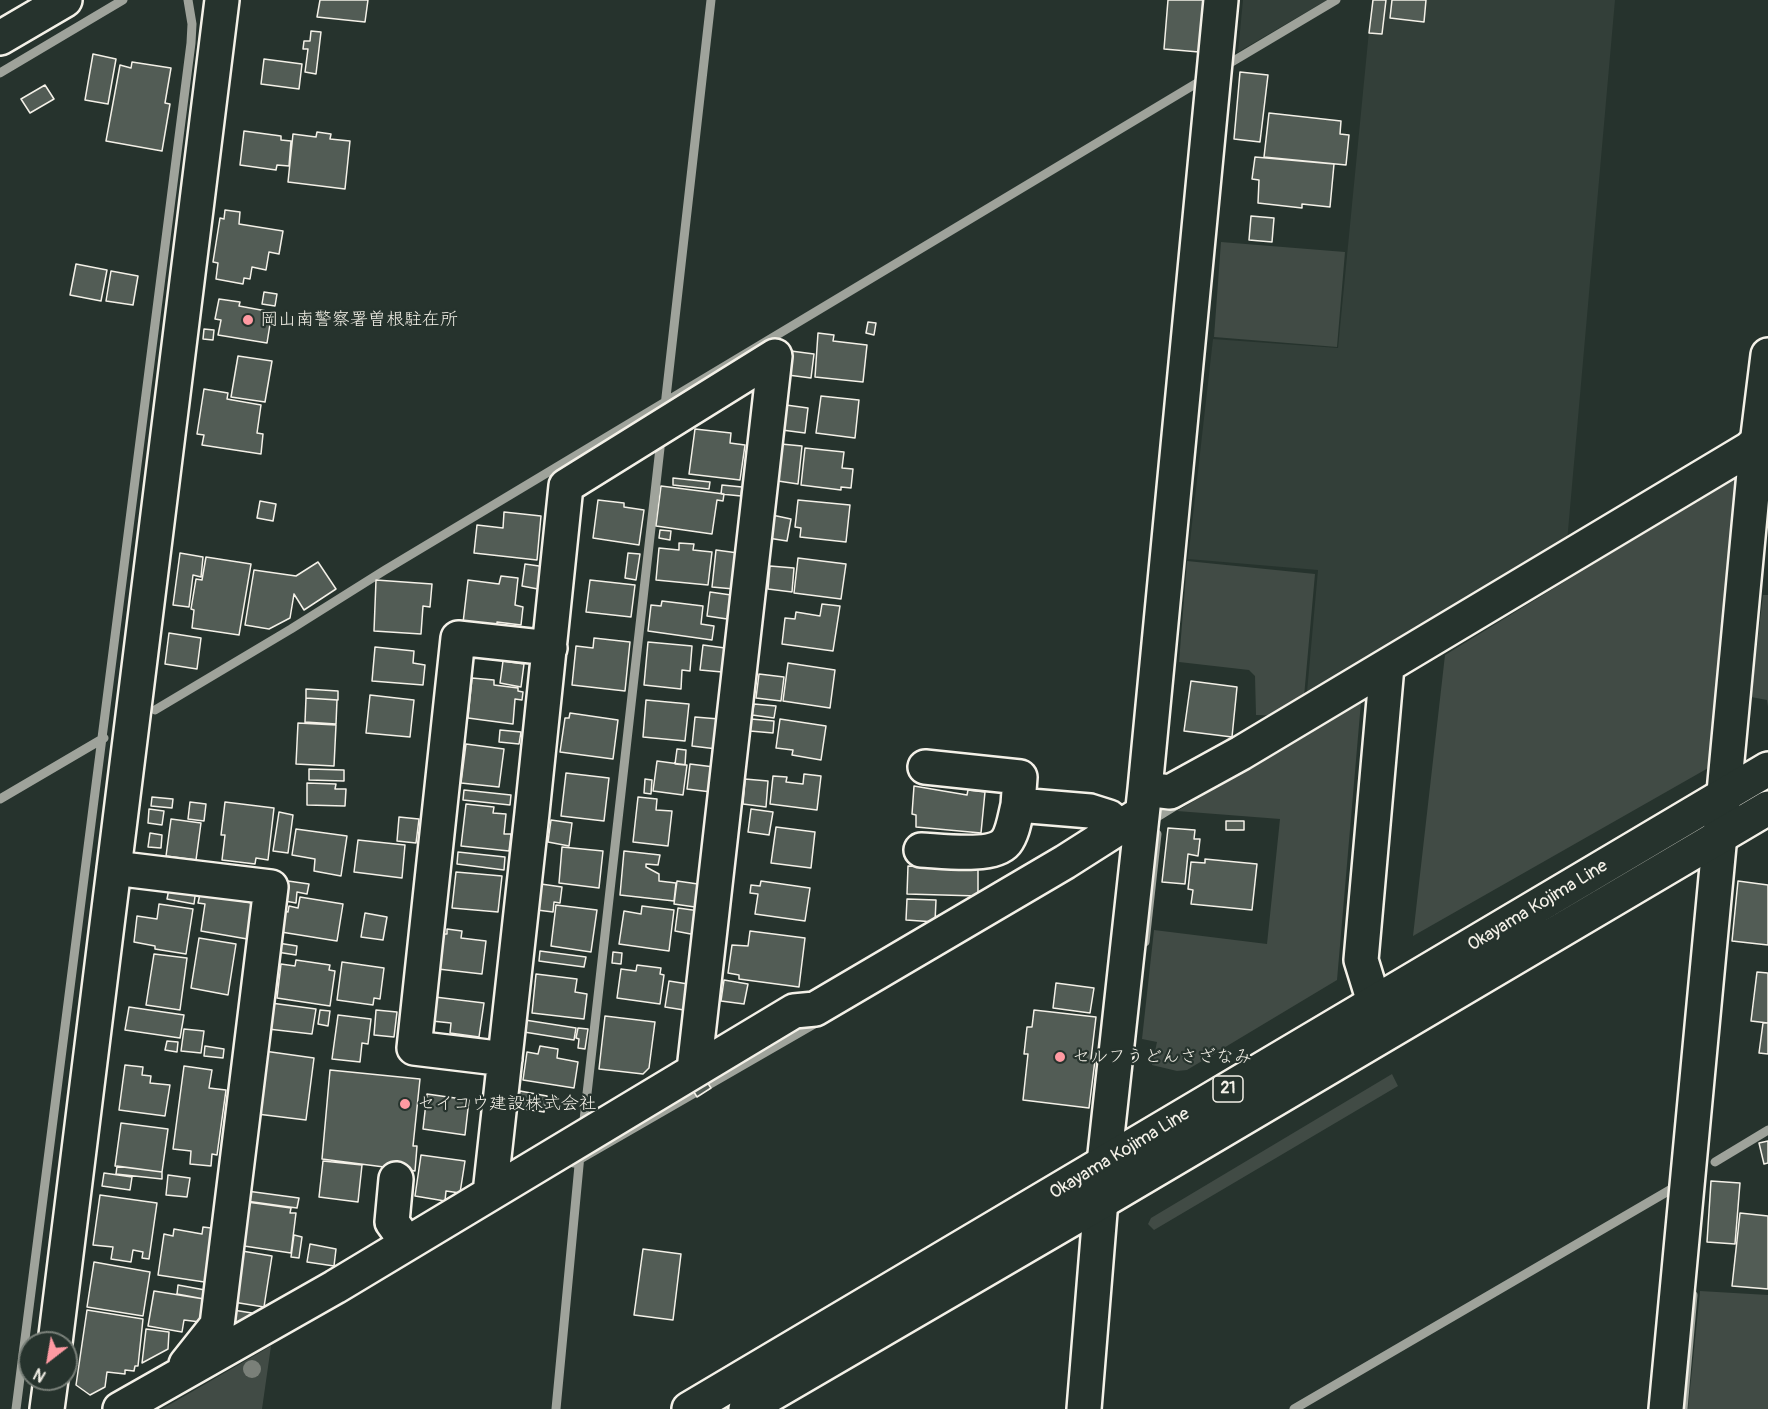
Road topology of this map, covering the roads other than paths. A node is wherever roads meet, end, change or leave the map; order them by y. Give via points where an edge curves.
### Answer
1 (65, 0) edge
2 (222, 0) edge
3 (1221, 0) edge
4 (0, 38) edge
5 (1768, 355) edge
6 (1760, 446) edge
7 (550, 648) junction
8 (1386, 678) junction
9 (925, 767) dead end
10 (1768, 769) edge
11 (1723, 796) junction
12 (1146, 802) junction
13 (1018, 805) junction
14 (1768, 808) edge
15 (1720, 837) junction
16 (921, 850) dead end
17 (114, 868) junction
18 (1374, 1003) junction
19 (1384, 1036) junction
20 (505, 1059) junction
21 (694, 1070) junction
22 (1104, 1163) junction
23 (396, 1179) dead end
24 (490, 1193) junction
25 (1101, 1202) junction
26 (407, 1243) junction
27 (56, 1331) edge
28 (175, 1377) junction
29 (49, 1391) edge
30 (47, 1409) edge
31 (120, 1409) edge
32 (689, 1409) edge
33 (746, 1409) edge
34 (1084, 1409) edge
35 (1666, 1409) edge

1 - 4 street
2 - 17 street
3 - 12 street
5 - 6 street
6 - 8 street via 1749,449
6 - 11 street
7 - 20 street
7 - 20 street via 458,638 414,1048
7 - 21 street via 566,486 775,356
8 - 12 street
8 - 18 street via 1361,960
9 - 13 street via 1020,777
10 - 11 street, Okayama Kojima Line / 21
11 - 15 street
11 - 18 street, Okayama Kojima Line / 21
12 - 13 street via 1110,817 1090,811
12 - 21 street via 1065,862 815,1009 794,1011
12 - 22 street
13 - 16 street via 1005,844 989,852
14 - 15 street, Okayama Kojima Line / 21
15 - 19 street, Okayama Kojima Line / 21
15 - 35 street
17 - 27 street
17 - 28 street via 271,887 217,1325
18 - 19 street
18 - 22 street, Okayama Kojima Line / 21
19 - 25 street, Okayama Kojima Line / 21
20 - 24 street
21 - 24 street
22 - 25 street
22 - 32 street, Okayama Kojima Line / 21
23 - 26 street via 392,1222
24 - 26 street
25 - 33 street, Okayama Kojima Line / 21
25 - 34 street
26 - 28 street
28 - 31 street
29 - 30 street

